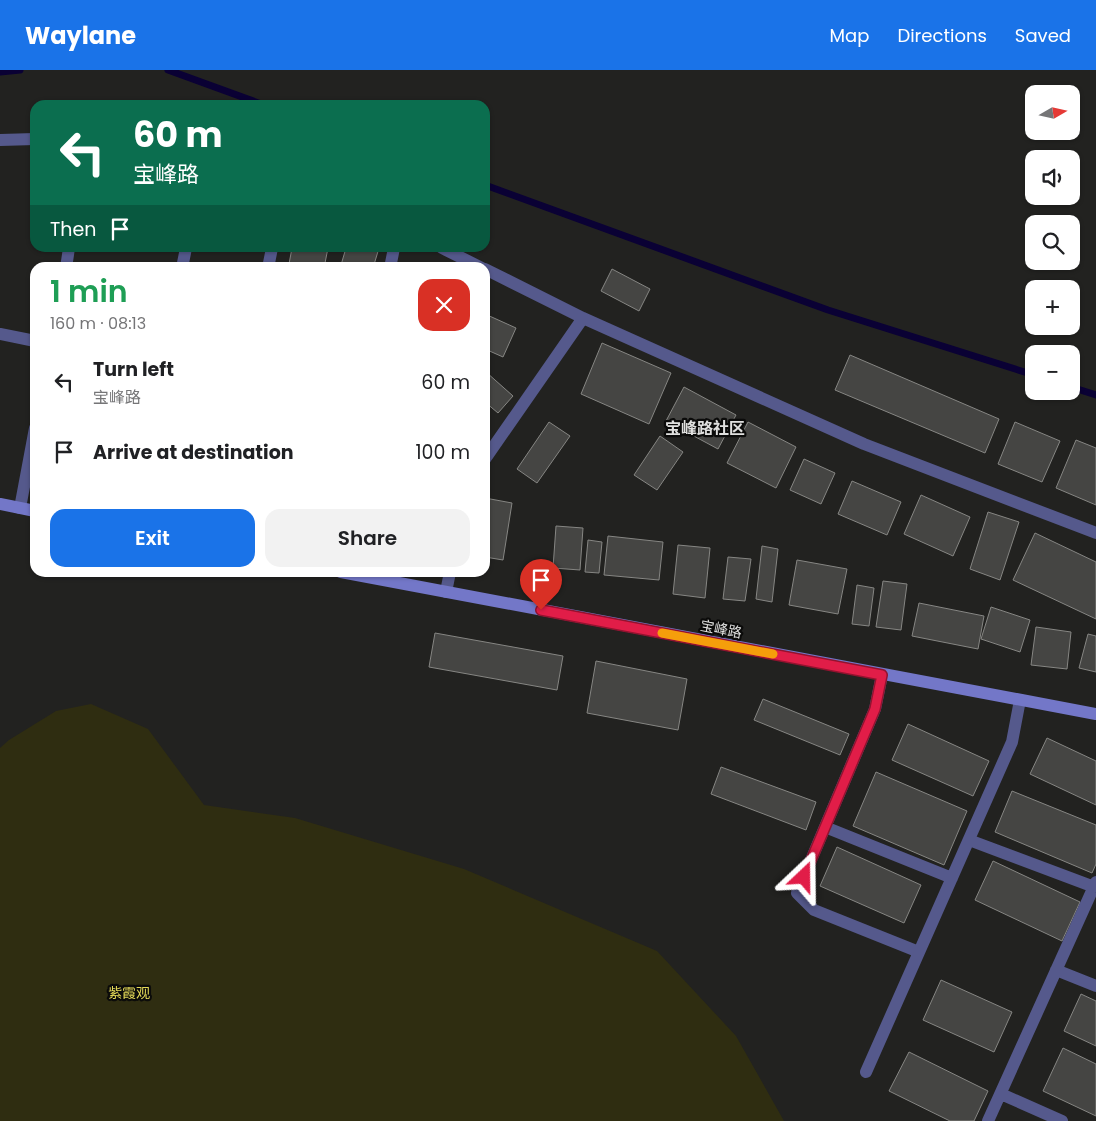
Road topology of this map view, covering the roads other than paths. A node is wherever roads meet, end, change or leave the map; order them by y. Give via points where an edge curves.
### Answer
1 (30, 139) edge
2 (0, 140) edge
3 (450, 252) edge
4 (470, 262) edge
5 (490, 272) edge
6 (583, 318) junction
7 (0, 334) edge
8 (30, 340) edge
9 (490, 453) edge
10 (30, 455) edge
11 (0, 504) edge
12 (20, 508) junction
13 (30, 510) edge
14 (1096, 533) edge
15 (367, 577) edge
16 (449, 577) edge
17 (446, 592) junction
18 (882, 675) junction
19 (1020, 700) junction
20 (1096, 714) edge
21 (825, 828) junction
22 (969, 840) junction
23 (952, 878) junction
24 (1095, 885) edge
25 (920, 952) junction
26 (1056, 970) junction
27 (1096, 986) edge
28 (866, 1072) dead end
29 (1001, 1094) junction
30 (988, 1121) edge
31 (1062, 1121) edge

1 - 2 street
3 - 4 street
5 - 6 street
6 - 9 street
6 - 14 street via 864,444
7 - 8 street
10 - 12 street
11 - 12 street
12 - 13 street
15 - 17 street, 宝峰路
16 - 17 street
17 - 18 street, 宝峰路
18 - 19 street, 宝峰路
18 - 21 street via 875,709
19 - 20 street, 宝峰路
19 - 22 street via 1012,742
21 - 23 street
21 - 25 street via 797,893 814,910
22 - 23 street
22 - 24 street
23 - 25 street
24 - 26 street
25 - 28 street
26 - 27 street
26 - 29 street
29 - 30 street
29 - 31 street

